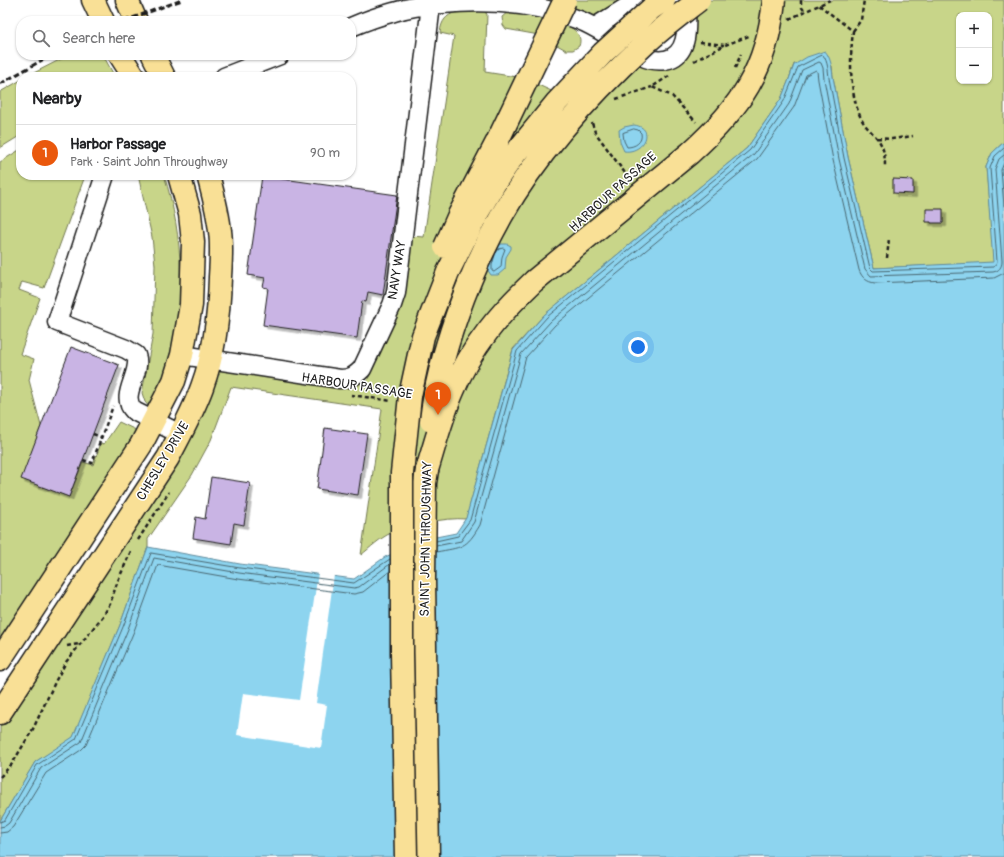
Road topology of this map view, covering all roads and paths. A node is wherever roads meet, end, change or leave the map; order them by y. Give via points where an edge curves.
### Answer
1 (93, 0) edge
2 (127, 0) edge
3 (565, 0) edge
4 (638, 0) edge
5 (664, 0) edge
6 (676, 0) edge
7 (699, 0) edge
8 (774, 0) edge
9 (801, 0) edge
10 (830, 0) edge
11 (864, 0) edge
12 (431, 5) junction
13 (820, 5) junction
14 (805, 12) junction
15 (101, 16) edge
16 (134, 16) edge
17 (785, 21) dead end
18 (356, 25) edge
19 (595, 27) junction
20 (853, 31) junction
21 (685, 40) junction
22 (748, 41) dead end
23 (725, 45) junction
24 (742, 53) dead end
25 (123, 60) edge
26 (156, 60) edge
27 (267, 60) edge
28 (691, 63) dead end
29 (735, 71) dead end
30 (131, 72) edge
31 (162, 72) edge
32 (237, 72) edge
33 (672, 75) dead end
34 (652, 87) junction
35 (615, 100) dead end
36 (591, 122) dead end
37 (700, 126) dead end
38 (912, 136) dead end
39 (876, 138) junction
40 (885, 167) dead end
41 (103, 180) edge
42 (180, 180) edge
43 (209, 180) edge
44 (632, 182) dead end
45 (889, 238) dead end
46 (887, 258) dead end
47 (423, 336) junction
48 (182, 355) junction
49 (211, 359) junction
50 (348, 395) dead end
51 (114, 402) dead end
52 (394, 402) dead end
53 (154, 421) junction
54 (93, 434) dead end
55 (180, 434) junction
56 (101, 437) junction
57 (83, 460) dead end
58 (427, 470) junction
59 (172, 488) dead end
60 (0, 660) edge
61 (0, 713) edge
62 (0, 777) edge
63 (406, 857) edge
64 (428, 857) edge

1 - 15 main road
2 - 16 main road
3 - 47 main road, bridge via 459,215 436,268
4 - 19 street
5 - 47 main road, SAINT JOHN THROUGHWAY, bridge via 603,53 557,102 514,155 465,238 448,272
6 - 21 street via 686,10
7 - 58 main road, SAINT JOHN THROUGHWAY, bridge via 645,44 574,117 533,168 502,215 479,260 451,334 432,410
8 - 58 main road, bridge via 765,49 745,92 731,113 690,153 534,281 491,326 474,350 453,391
9 - 14 path
10 - 13 path
11 - 20 path via 861,20
12 - 18 street via 395,11
12 - 19 street via 477,1 528,6 547,9
12 - 49 street, NAVY WAY via 396,293 362,369 349,379 340,379
13 - 14 path
13 - 20 path
14 - 17 path
19 - 21 street via 633,53 650,60 663,61 673,58 681,50
20 - 39 path via 850,53 855,98 860,117
21 - 23 path
22 - 23 path via 751,35
23 - 28 path
24 - 29 path
25 - 30 main road
26 - 31 main road
27 - 32 street
33 - 34 path
34 - 35 path
34 - 37 path via 672,96
36 - 44 path via 595,132
38 - 39 path
39 - 40 path via 883,150
41 - 53 street via 57,322 136,355 137,363 129,393 129,407
42 - 48 main road, CHESLEY DRIVE via 190,214 193,242 191,305
43 - 49 main road, CHESLEY DRIVE via 221,233 219,299
45 - 46 path
47 - 63 main road, SAINT JOHN THROUGHWAY, bridge via 410,396 402,473
48 - 49 street, NAVY WAY
48 - 53 main road, CHESLEY DRIVE via 174,381
49 - 55 main road, CHESLEY DRIVE via 188,421
50 - 52 path, HARBOUR PASSAGE
51 - 56 path
53 - 55 street
53 - 60 main road, CHESLEY DRIVE via 142,445
54 - 56 path
55 - 61 main road, CHESLEY DRIVE via 168,458
56 - 57 path via 92,463
58 - 64 main road, SAINT JOHN THROUGHWAY via 424,579
59 - 62 path via 131,550 103,616 66,662 33,729 12,764

